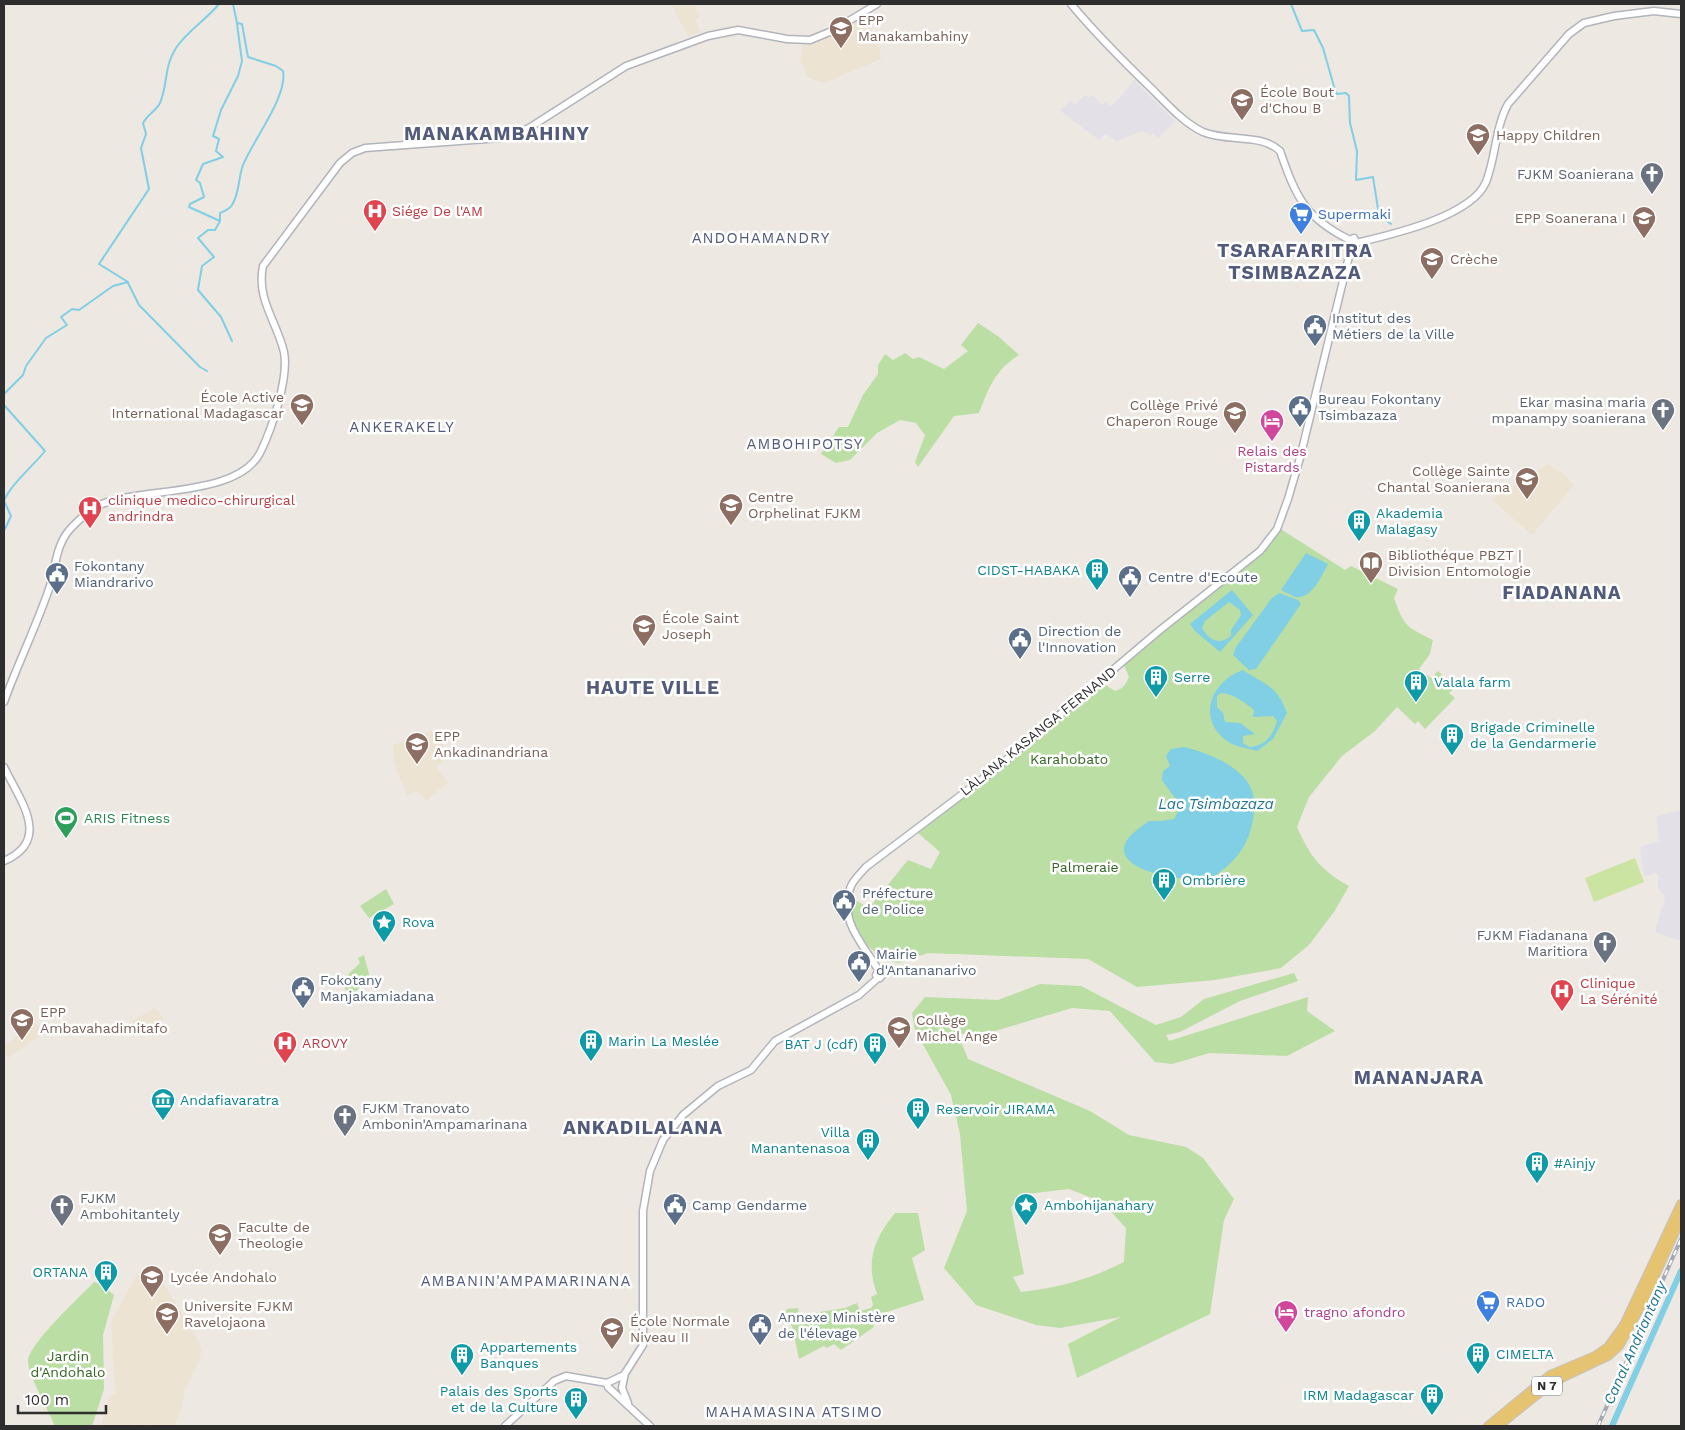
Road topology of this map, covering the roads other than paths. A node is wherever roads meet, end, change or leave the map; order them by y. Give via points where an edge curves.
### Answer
1 (878, 4) edge
2 (1071, 4) edge
3 (1681, 14) edge
4 (1353, 242) junction
5 (4, 702) edge
6 (4, 767) edge
7 (4, 861) edge
8 (1681, 1204) edge
9 (1681, 1219) edge
10 (626, 1371) junction
11 (607, 1383) junction
12 (629, 1406) junction
13 (505, 1426) edge
14 (650, 1426) edge
15 (1488, 1426) edge
16 (1498, 1426) edge

1 - 5 street via 810,40 738,30 708,36 626,66 529,128 507,137 396,144 352,153 340,164 263,266 263,300 284,357 281,388 259,456 239,474 217,482 120,498 90,510 79,520 65,534 60,545 50,585
2 - 4 street via 1141,78 1199,130 1221,137 1265,142 1277,148 1292,186 1308,211 1320,224
3 - 4 street via 1642,12 1595,19 1576,28 1508,104 1502,116 1487,180 1477,194 1442,216 1408,231
4 - 10 street, LÀLANA KASANGA FERNAND via 1300,458 1276,528 1260,551 1035,736 866,868 851,884 846,915 879,974 859,995 775,1041 751,1070 718,1086 683,1115 663,1140 650,1171 643,1211 642,1345
6 - 7 street via 27,811 30,827 23,848
8 - 15 main road, N 7 via 1624,1325 1608,1348 1550,1375
9 - 16 main road, N 7 via 1619,1346 1608,1356 1553,1382
10 - 11 street
10 - 12 street via 622,1388
11 - 12 street
11 - 13 street via 566,1376 554,1381
12 - 14 street

